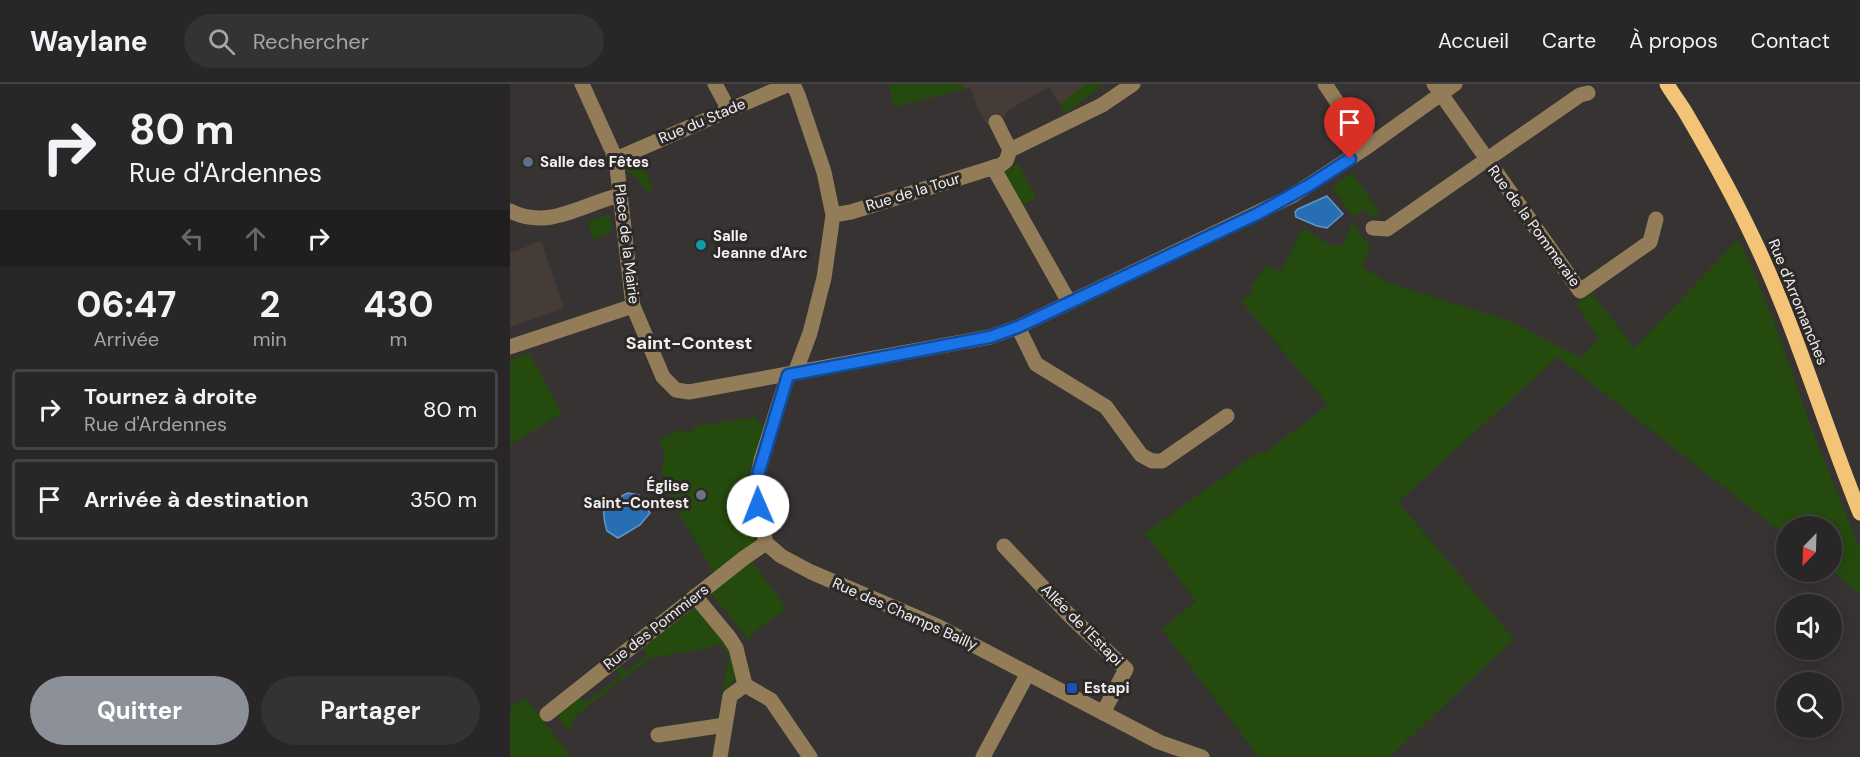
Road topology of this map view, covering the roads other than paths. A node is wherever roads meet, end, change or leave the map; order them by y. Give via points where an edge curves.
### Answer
1 (582, 84) edge
2 (714, 84) edge
3 (791, 84) edge
4 (1133, 84) edge
5 (1325, 84) edge
6 (1455, 84) edge
7 (1667, 84) edge
8 (1677, 84) edge
9 (1437, 89) edge
10 (1588, 93) dead end
11 (729, 110) junction
12 (1686, 112) junction
13 (996, 122) dead end
14 (1367, 147) junction
15 (1010, 150) junction
16 (616, 159) junction
17 (1486, 160) junction
18 (993, 168) junction
19 (621, 195) junction
20 (510, 211) edge
21 (833, 215) junction
22 (1656, 219) dead end
23 (1373, 228) dead end
24 (1069, 302) junction
25 (633, 306) junction
26 (1018, 327) junction
27 (510, 347) edge
28 (792, 374) junction
29 (1227, 416) dead end
30 (1860, 513) edge
31 (766, 543) junction
32 (1004, 546) dead end
33 (695, 596) junction
34 (1028, 673) junction
35 (745, 685) junction
36 (1103, 713) junction
37 (547, 714) dead end
38 (725, 725) junction
39 (658, 735) dead end
40 (720, 757) edge
41 (810, 757) edge
42 (983, 757) edge
43 (1202, 757) edge

1 - 16 street, Place de la Mairie
2 - 11 street
3 - 11 street, Rue du Stade
3 - 21 street via 824,172
4 - 15 street via 1102,105
5 - 14 street
6 - 9 street
7 - 12 main road
8 - 12 main road
9 - 14 street
9 - 17 street, Rue de la Pommeraie
10 - 17 street, Rue de la Pommeraie
11 - 16 street, Rue du Stade
12 - 30 main road, Rue d'Arromanches via 1736,201 1767,269
13 - 15 street
14 - 24 street via 1259,213
15 - 18 street, Rue de la Tour via 1006,161
16 - 19 street, Place de la Mairie
17 - 22 street, Rue de la Pommeraie via 1580,291 1650,242
17 - 23 street, Rue de la Pommeraie via 1387,229
18 - 21 street, Rue de la Tour
18 - 24 street
19 - 20 street via 550,219
19 - 25 street, Place de la Mairie
21 - 28 street via 824,278 810,333
24 - 26 street
25 - 27 street
25 - 28 street, Place de la Mairie via 663,377 676,390 689,392
26 - 28 street via 990,337
26 - 29 street via 1036,364 1106,407 1142,455 1152,461 1162,461
28 - 31 street via 761,459 755,491
31 - 33 street, Rue des Pommiers
31 - 34 street, Rue des Champs Bailly via 811,572 937,626
32 - 36 street, Allée de l'Estapi via 1125,669
33 - 35 street via 736,648
33 - 37 street, Rue des Pommiers
34 - 36 street, Rue des Champs Bailly
34 - 42 street
35 - 38 street via 730,696
35 - 41 street via 771,700
36 - 43 street, Rue des Champs Bailly via 1159,742
38 - 39 street
38 - 40 street

